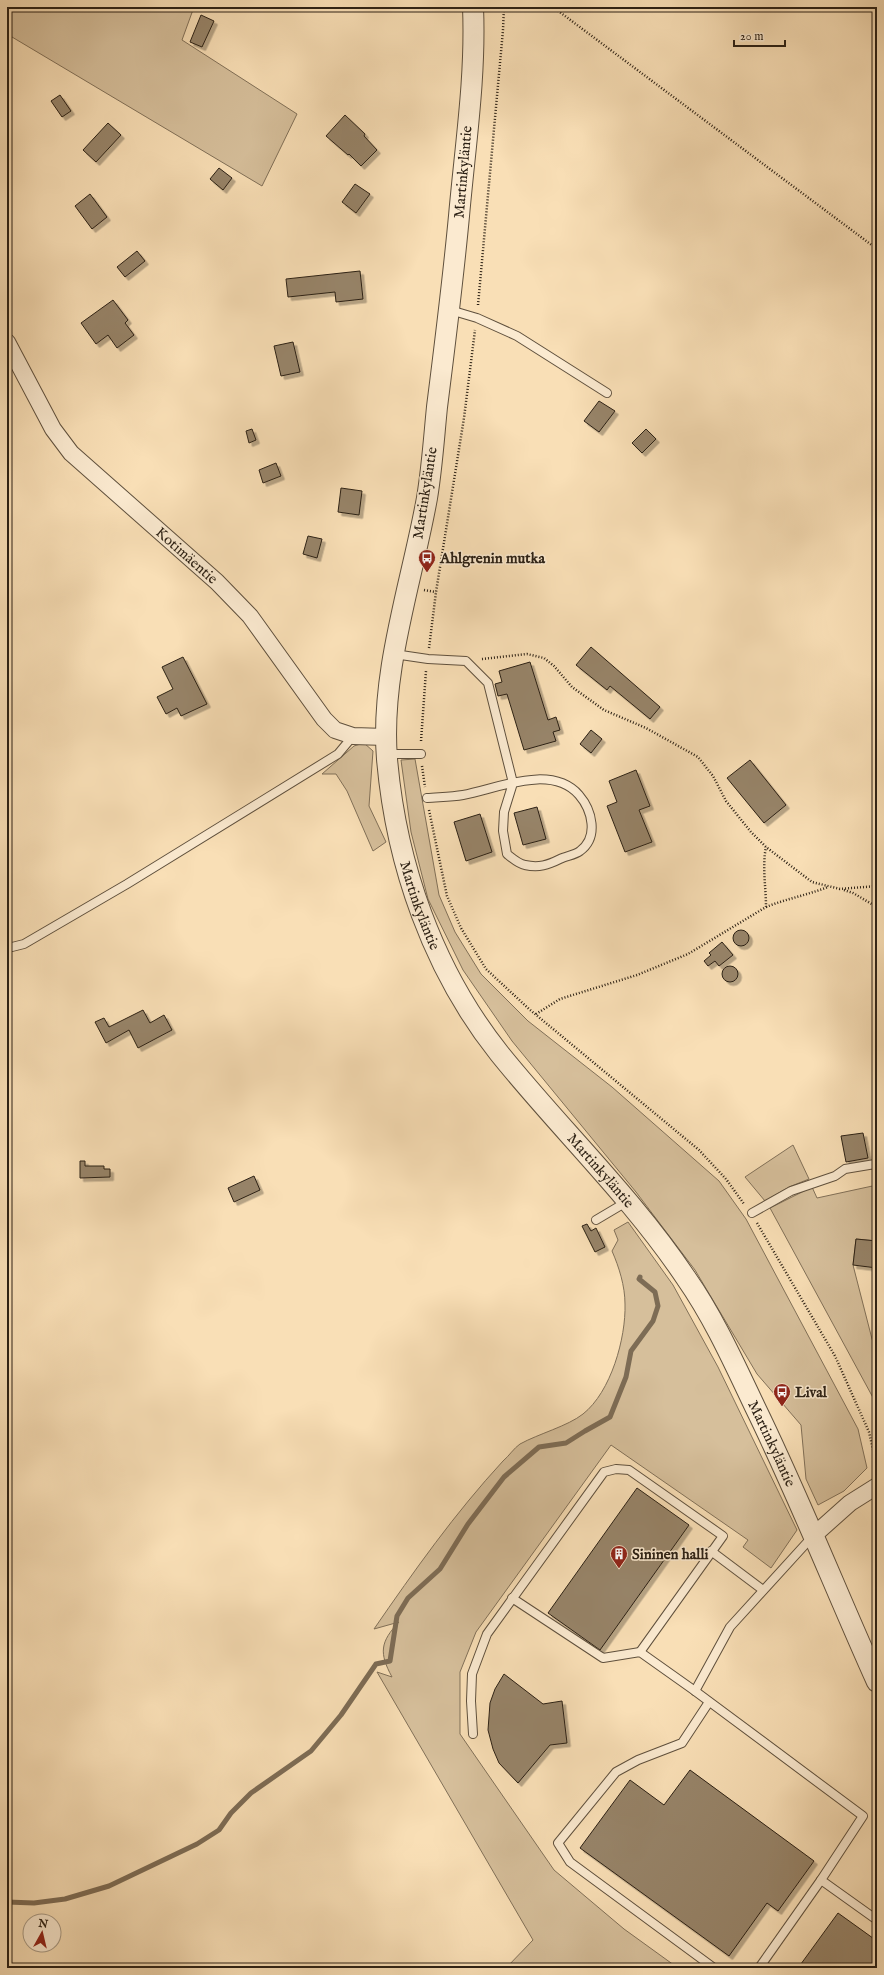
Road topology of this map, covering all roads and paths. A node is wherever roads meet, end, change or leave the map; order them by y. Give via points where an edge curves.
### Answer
1 (473, 7) edge
2 (504, 7) edge
3 (553, 7) edge
4 (877, 249) edge
5 (450, 310) junction
6 (477, 318) junction
7 (7, 342) edge
8 (607, 393) dead end
9 (424, 590) dead end
10 (436, 592) junction
11 (394, 654) junction
12 (428, 659) junction
13 (466, 661) junction
14 (353, 736) junction
15 (386, 746) junction
16 (421, 754) junction
17 (513, 782) junction
18 (426, 798) junction
19 (766, 847) junction
20 (877, 886) edge
21 (828, 887) junction
22 (840, 889) junction
23 (766, 907) junction
24 (877, 907) edge
25 (7, 946) edge
26 (536, 1014) junction
27 (875, 1164) dead end
28 (628, 1201) junction
29 (752, 1213) junction
30 (596, 1220) dead end
31 (877, 1467) edge
32 (877, 1486) edge
33 (813, 1536) junction
34 (711, 1552) junction
35 (763, 1590) junction
36 (512, 1598) junction
37 (640, 1652) junction
38 (877, 1682) edge
39 (695, 1691) junction
40 (709, 1702) junction
41 (473, 1734) dead end
42 (821, 1880) junction
43 (877, 1920) edge
44 (714, 1968) edge
45 (759, 1968) edge

1 - 5 street, Martinkyläntie via 472,67
2 - 6 path
3 - 4 path
5 - 6 lane
5 - 11 street, Martinkyläntie via 428,494
6 - 8 lane via 517,336
6 - 10 path
7 - 14 street, Kotimäentie via 53,428 71,453 222,587 250,616 324,719 335,730
9 - 10 path
10 - 12 path
11 - 12 lane
11 - 15 street, Martinkyläntie via 387,705
12 - 13 lane
12 - 16 path
13 - 17 lane via 488,683
13 - 19 path via 527,654 544,658 572,687 604,710 646,728 698,757 713,776 726,801
14 - 15 street, Kotimäentie
14 - 25 lane via 338,754 126,884 24,944
15 - 16 lane
15 - 28 street, Martinkyläntie via 392,807 410,884 449,976 497,1051
16 - 18 path
17 - 17 lane via 553,780 566,785 579,795 590,812 592,826 588,841 579,852 547,866 535,867 523,865 507,854 503,831 504,812
17 - 18 lane via 462,795
18 - 26 path via 447,896 461,928 486,969
19 - 21 path via 812,882
19 - 23 path via 763,862
20 - 22 path
21 - 22 path
21 - 23 path
22 - 24 path via 853,892
23 - 26 path via 688,954 637,975 560,999
26 - 29 path via 699,1150
27 - 29 lane via 845,1169 835,1176 791,1191
28 - 30 lane
28 - 33 street, Martinkyläntie via 686,1278 717,1329 776,1450
29 - 31 path via 835,1356 869,1432
32 - 33 street via 850,1503
33 - 35 lane
33 - 38 street, Martinkyläntie
34 - 35 lane
34 - 36 lane via 723,1536 629,1470 616,1469 604,1472
34 - 37 lane
35 - 39 lane via 730,1627
36 - 37 lane via 603,1658
36 - 41 lane via 487,1634 472,1674
37 - 39 lane
39 - 40 lane
40 - 42 lane via 863,1816
40 - 44 lane via 682,1743 638,1760 616,1772 558,1843 570,1862
42 - 43 lane
42 - 45 lane

